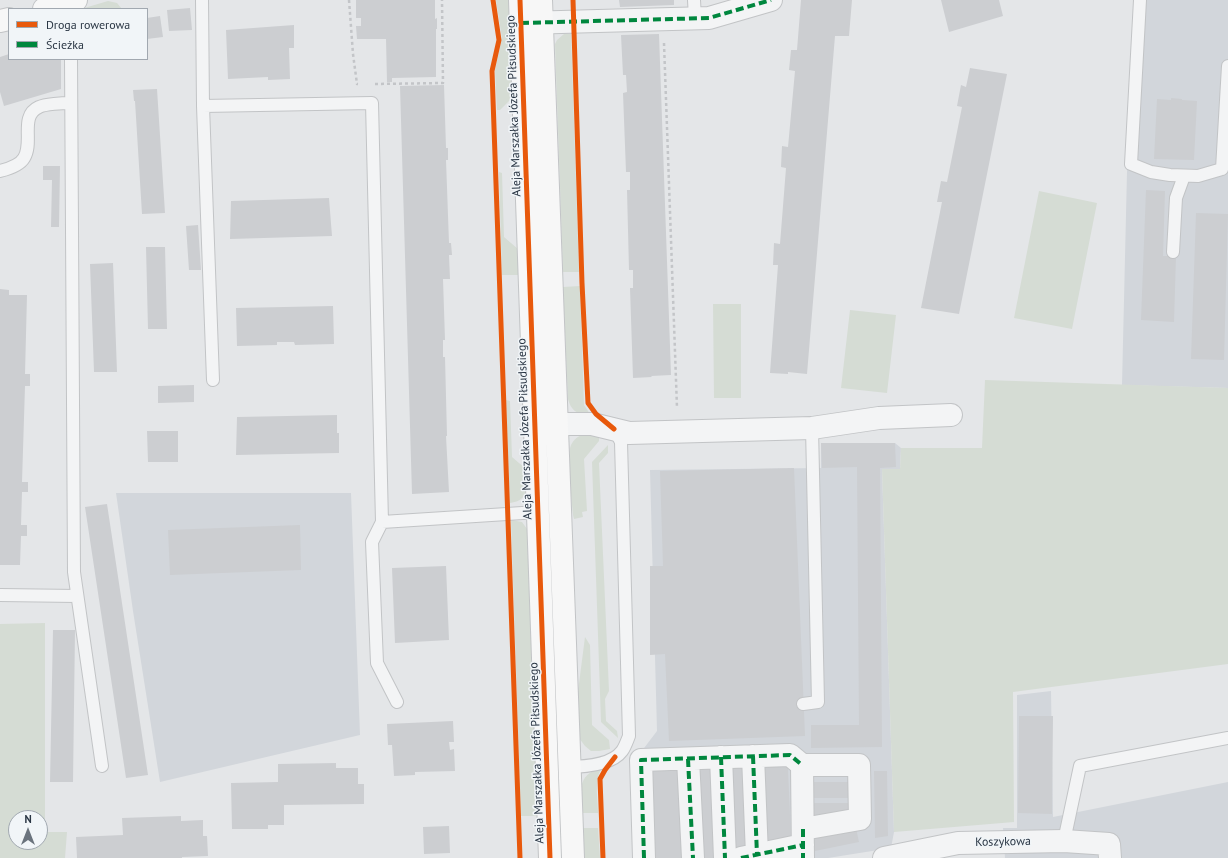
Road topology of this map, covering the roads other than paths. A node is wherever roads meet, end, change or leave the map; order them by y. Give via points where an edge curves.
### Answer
1 (202, 0) edge
2 (520, 0) edge
3 (541, 0) edge
4 (771, 0) edge
5 (1140, 0) edge
6 (74, 3) edge
7 (49, 8) edge
8 (695, 9) edge
9 (531, 23) junction
10 (71, 60) edge
11 (1228, 66) edge
12 (70, 102) junction
13 (203, 106) junction
14 (0, 170) edge
15 (1225, 171) edge
16 (1184, 176) junction
17 (1173, 252) dead end
18 (213, 380) dead end
19 (951, 416) dead end
20 (546, 424) junction
21 (812, 428) junction
22 (614, 429) junction
23 (538, 512) junction
24 (382, 522) junction
25 (0, 595) edge
26 (77, 596) junction
27 (397, 702) dead end
28 (803, 704) dead end
29 (1228, 738) edge
30 (753, 756) junction
31 (720, 757) junction
32 (688, 759) junction
33 (802, 765) junction
34 (102, 766) dead end
35 (569, 767) junction
36 (548, 768) junction
37 (1064, 841) junction
38 (803, 844) edge
39 (749, 856) edge
40 (550, 858) edge
41 (573, 858) edge
42 (644, 858) edge
43 (693, 858) edge
44 (725, 858) edge
45 (884, 858) edge
46 (1110, 858) edge

1 - 13 lane
2 - 9 street, Aleja Marszałka Józefa Piłsudskiego
3 - 9 street, Aleja Marszałka Józefa Piłsudskiego
4 - 8 street via 709,18
5 - 16 lane via 1131,164 1151,172
6 - 7 street
8 - 9 street
9 - 20 street, Aleja Marszałka Józefa Piłsudskiego
10 - 12 lane
11 - 15 lane
12 - 14 lane via 40,106 30,115 24,158 16,165
12 - 26 lane via 74,572
13 - 18 lane
13 - 24 lane via 372,103
15 - 16 lane
16 - 17 lane via 1176,198
19 - 21 street via 879,418
20 - 22 street via 592,424
20 - 23 street, Aleja Marszałka Józefa Piłsudskiego
20 - 35 street, Aleja Marszałka Józefa Piłsudskiego
21 - 22 street via 629,433
21 - 28 lane via 818,702
22 - 35 lane via 621,442 629,736 622,751 615,757 600,764
23 - 24 lane
23 - 36 street, Aleja Marszałka Józefa Piłsudskiego
24 - 27 lane via 372,542 377,663
25 - 26 lane
26 - 34 lane
29 - 37 lane via 1080,766
30 - 31 street
30 - 33 street via 790,755
30 - 39 street
31 - 32 street
31 - 44 street
32 - 42 street via 641,760
32 - 43 street
33 - 38 street
33 - 38 street via 859,765 860,819
35 - 36 lane
35 - 41 street, Aleja Marszałka Józefa Piłsudskiego
36 - 40 street, Aleja Marszałka Józefa Piłsudskiego
37 - 45 street, Koszykowa via 958,843
37 - 46 street, Koszykowa via 1109,844
38 - 39 street

